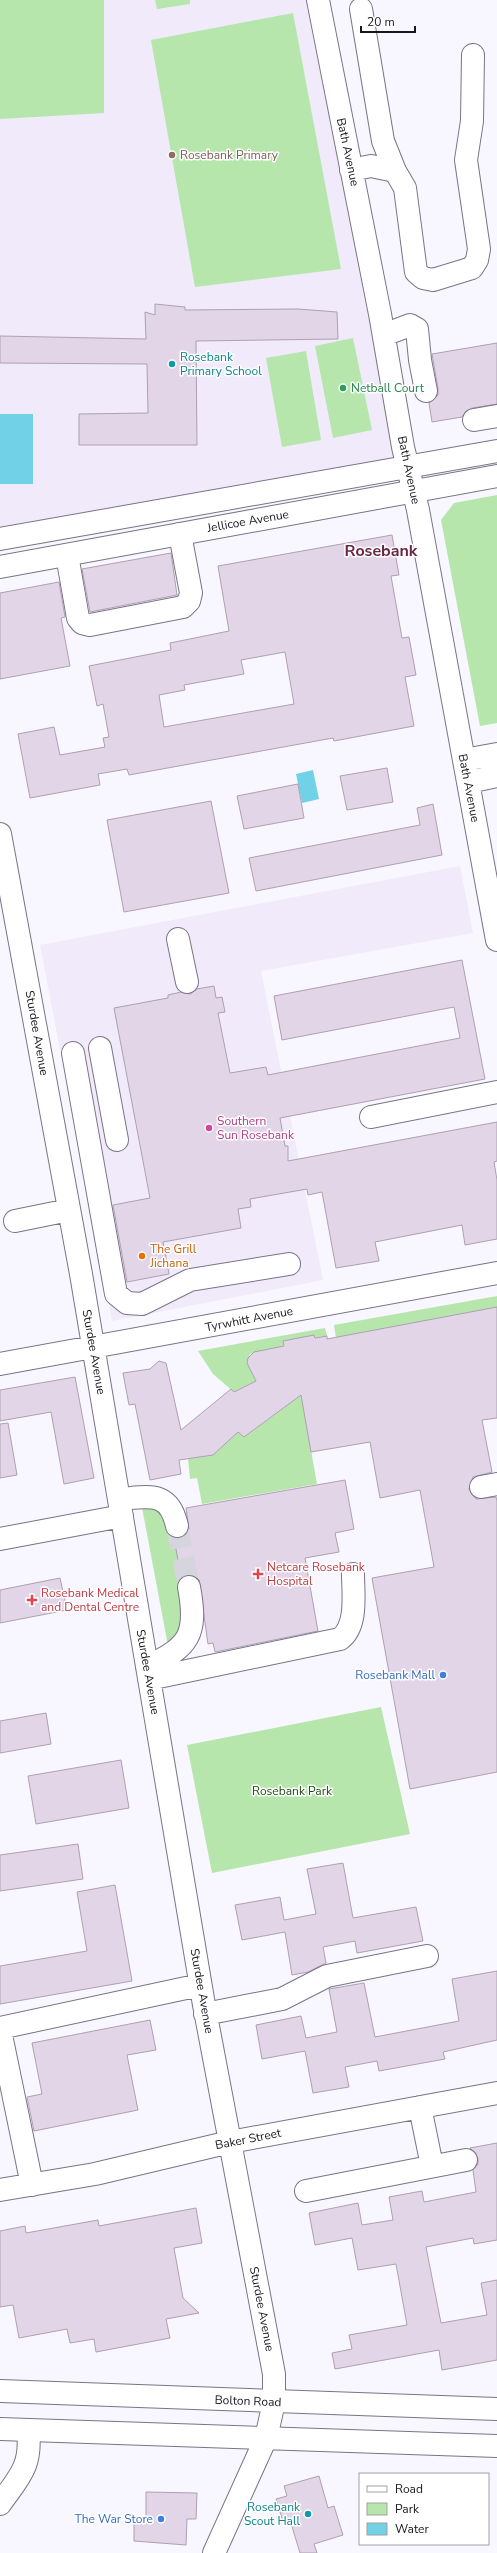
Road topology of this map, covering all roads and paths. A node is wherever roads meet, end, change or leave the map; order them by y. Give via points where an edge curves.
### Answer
1 (318, 0) edge
2 (361, 9) dead end
3 (473, 55) dead end
4 (351, 170) junction
5 (395, 171) junction
6 (384, 335) junction
7 (426, 391) dead end
8 (497, 416) edge
9 (474, 420) dead end
10 (497, 451) edge
11 (410, 468) junction
12 (497, 476) edge
13 (414, 492) junction
14 (180, 534) junction
15 (0, 539) edge
16 (67, 554) junction
17 (0, 567) edge
18 (497, 754) edge
19 (464, 760) junction
20 (497, 776) edge
21 (468, 782) junction
22 (0, 834) edge
23 (178, 939) dead end
24 (497, 940) edge
25 (187, 982) dead end
26 (73, 1053) junction
27 (41, 1059) junction
28 (497, 1092) edge
29 (371, 1117) dead end
30 (117, 1140) dead end
31 (69, 1210) junction
32 (15, 1221) dead end
33 (289, 1264) dead end
34 (497, 1273) edge
35 (93, 1348) junction
36 (0, 1364) edge
37 (120, 1508) junction
38 (177, 1526) tunnel mouth
39 (0, 1539) edge
40 (353, 1574) dead end
41 (189, 1587) tunnel mouth
42 (148, 1673) junction
43 (427, 1956) dead end
44 (200, 1985) junction
45 (205, 2014) junction
46 (0, 2029) edge
47 (497, 2093) edge
48 (420, 2107) junction
49 (230, 2142) junction
50 (466, 2160) dead end
51 (432, 2166) junction
52 (32, 2185) junction
53 (0, 2190) edge
54 (306, 2191) dead end
55 (0, 2392) edge
56 (274, 2402) junction
57 (497, 2409) edge
58 (0, 2429) edge
59 (28, 2430) junction
60 (266, 2438) junction
61 (497, 2446) edge
62 (0, 2504) edge
63 (214, 2553) edge

1 - 4 street, Bath Avenue
2 - 5 street via 383,142
3 - 5 street via 472,121 466,160 479,248 477,260 472,268 433,280 423,278 416,272 405,188
4 - 5 street via 371,166
4 - 6 street, Bath Avenue
6 - 7 street via 410,325 417,329
6 - 11 street, Bath Avenue via 403,447
8 - 9 street
10 - 11 street, Jellicoe Avenue
11 - 13 street, Bath Avenue
11 - 15 street, Jellicoe Avenue
12 - 13 street, Jellicoe Avenue
13 - 14 street, Jellicoe Avenue
13 - 19 street, Bath Avenue
14 - 16 street, Jellicoe Avenue
14 - 16 street via 191,593 189,601 183,607 90,625 82,623 78,618
16 - 17 street, Jellicoe Avenue
18 - 19 street
19 - 21 street, Bath Avenue
20 - 21 street
21 - 24 street, Bath Avenue
22 - 27 street, Sturdee Avenue
23 - 25 street
26 - 27 street
26 - 30 street via 106,1047
26 - 33 street via 116,1294 127,1303 142,1304 190,1280
27 - 31 street, Sturdee Avenue
28 - 29 street
31 - 32 street
31 - 35 street, Sturdee Avenue
34 - 35 street, Tyrwhitt Avenue
35 - 36 street, Tyrwhitt Avenue
35 - 37 street, Sturdee Avenue
37 - 38 street via 153,1497 170,1505
37 - 39 street
37 - 42 street, Sturdee Avenue
40 - 42 street via 351,1621 348,1630 340,1639
41 - 42 street via 193,1614 190,1634 173,1655
42 - 44 street, Sturdee Avenue
43 - 45 street via 327,1976 282,1998
44 - 45 street, Sturdee Avenue
44 - 46 street
45 - 49 street, Sturdee Avenue
46 - 52 street
47 - 48 street, Baker Street
48 - 49 street, Baker Street
48 - 51 street
49 - 52 street, Baker Street via 95,2174
49 - 56 street, Sturdee Avenue via 274,2374
50 - 51 street
51 - 54 street
52 - 53 street, Baker Street
55 - 56 street, Bolton Road
56 - 57 street, Bolton Road
56 - 60 street, Sturdee Avenue
58 - 59 street
59 - 60 street
59 - 62 street via 30,2447 27,2463
60 - 61 street
60 - 63 street, Sturdee Avenue

